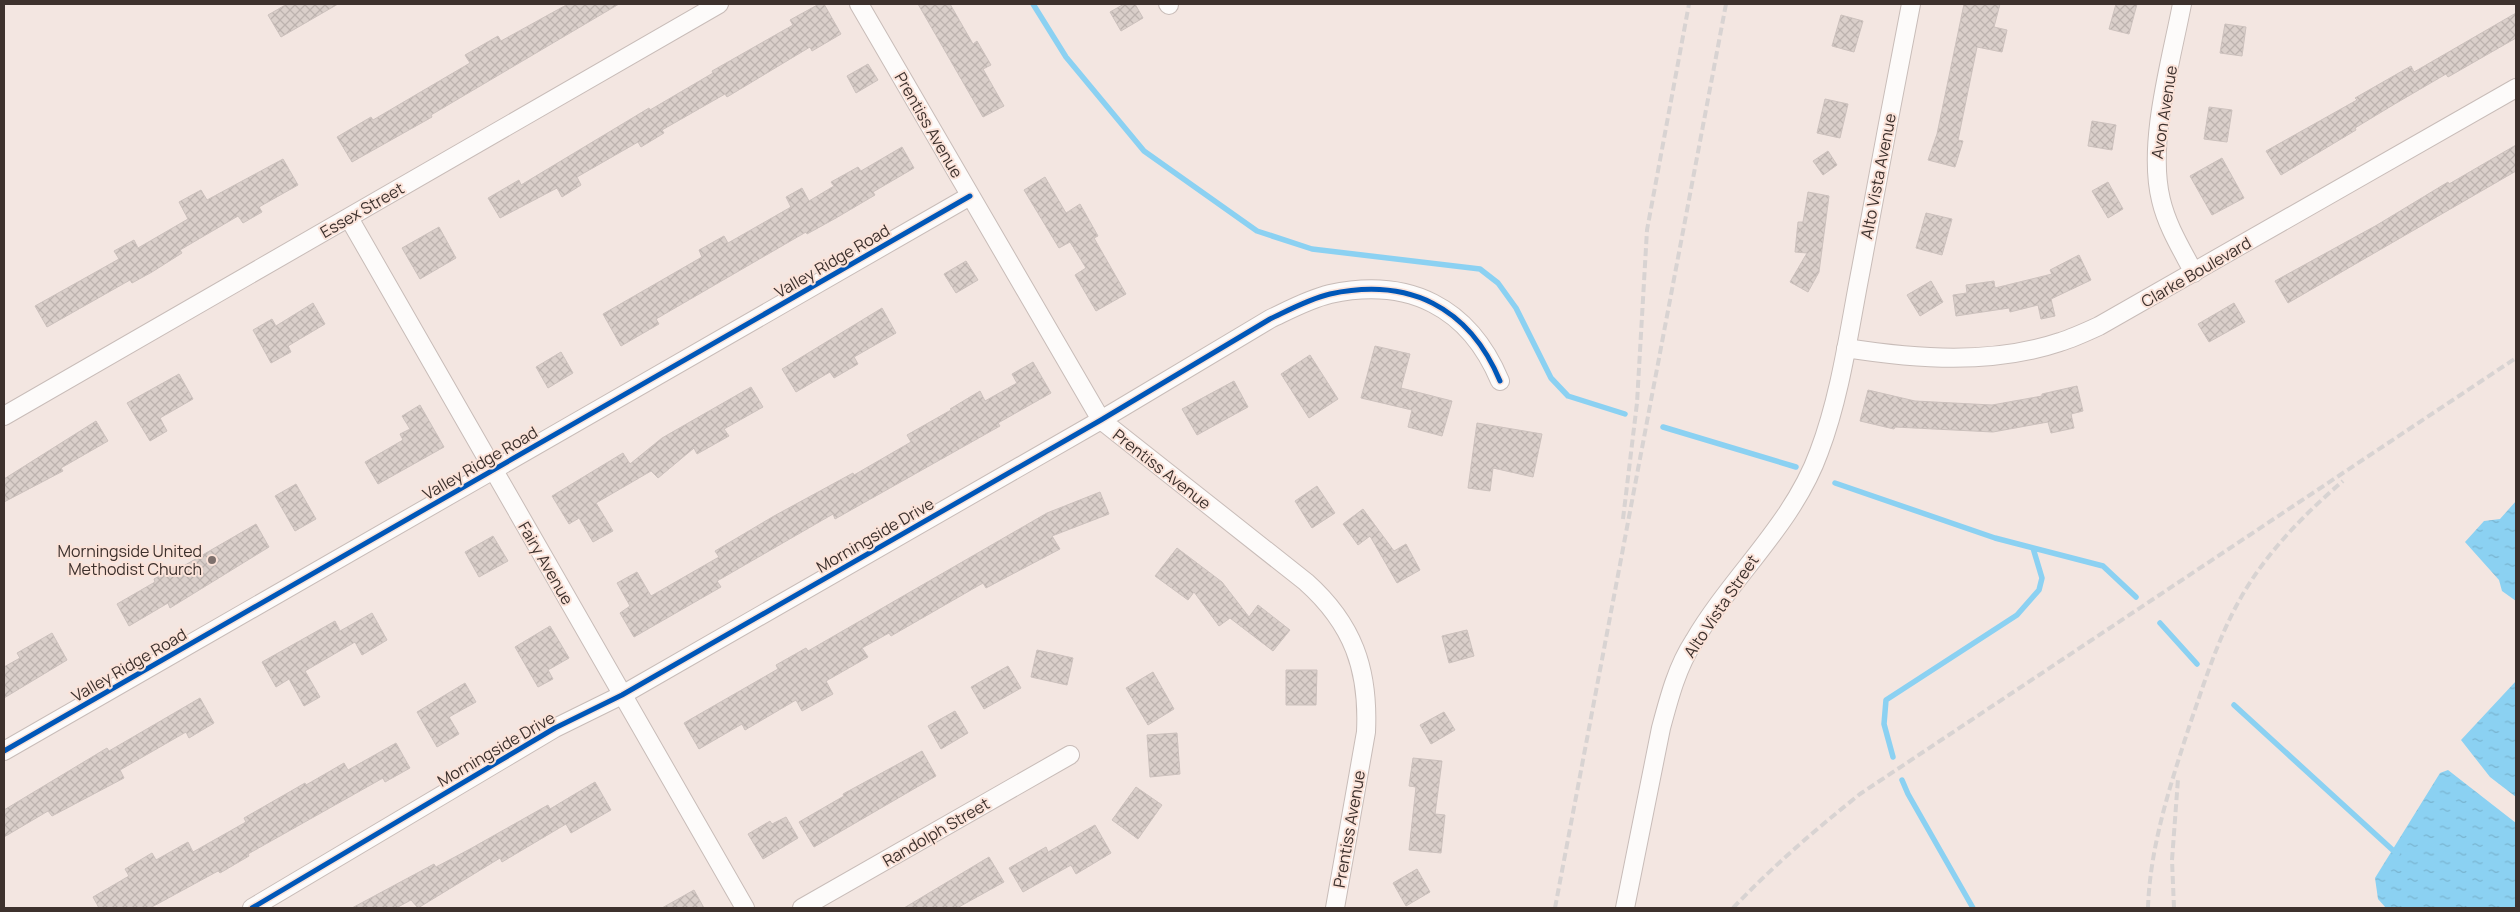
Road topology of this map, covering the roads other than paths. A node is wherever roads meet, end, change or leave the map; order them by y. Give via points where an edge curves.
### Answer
1 (719, 4) edge
2 (859, 4) edge
3 (1911, 4) edge
4 (2182, 4) edge
5 (2516, 88) edge
6 (970, 196) junction
7 (348, 218) junction
8 (2194, 273) junction
9 (1846, 348) junction
10 (1500, 381) dead end
11 (4, 416) edge
12 (1101, 420) junction
13 (493, 470) junction
14 (622, 695) junction
15 (4, 751) edge
16 (1070, 755) dead end
17 (252, 908) edge
18 (745, 908) edge
19 (802, 908) edge
20 (1335, 908) edge
21 (1625, 908) edge

1 - 7 street, Essex Street
2 - 6 street, Prentiss Avenue
3 - 9 street, Alto Vista Avenue
4 - 8 street, Avon Avenue via 2157,139 2156,172 2161,201 2171,229
5 - 8 street, Clarke Boulevard
6 - 12 street, Prentiss Avenue
6 - 13 street, Valley Ridge Road
7 - 11 street, Essex Street
7 - 13 street, Fairy Avenue
8 - 9 street, Clarke Boulevard via 2099,326 2059,343 2032,349 1959,358
9 - 21 street, Alto Vista Street via 1842,374 1809,476 1782,521 1693,641 1674,684 1661,728
10 - 12 street, Morningside Drive via 1490,356 1456,317 1434,303 1412,295 1359,291 1329,294 1292,309
12 - 14 street, Morningside Drive
12 - 20 street, Prentiss Avenue via 1321,596 1355,646 1366,688 1366,732
13 - 14 street, Fairy Avenue
13 - 15 street, Valley Ridge Road
14 - 17 street, Morningside Drive via 554,728
14 - 18 street, Fairy Avenue
16 - 19 street, Randolph Street

